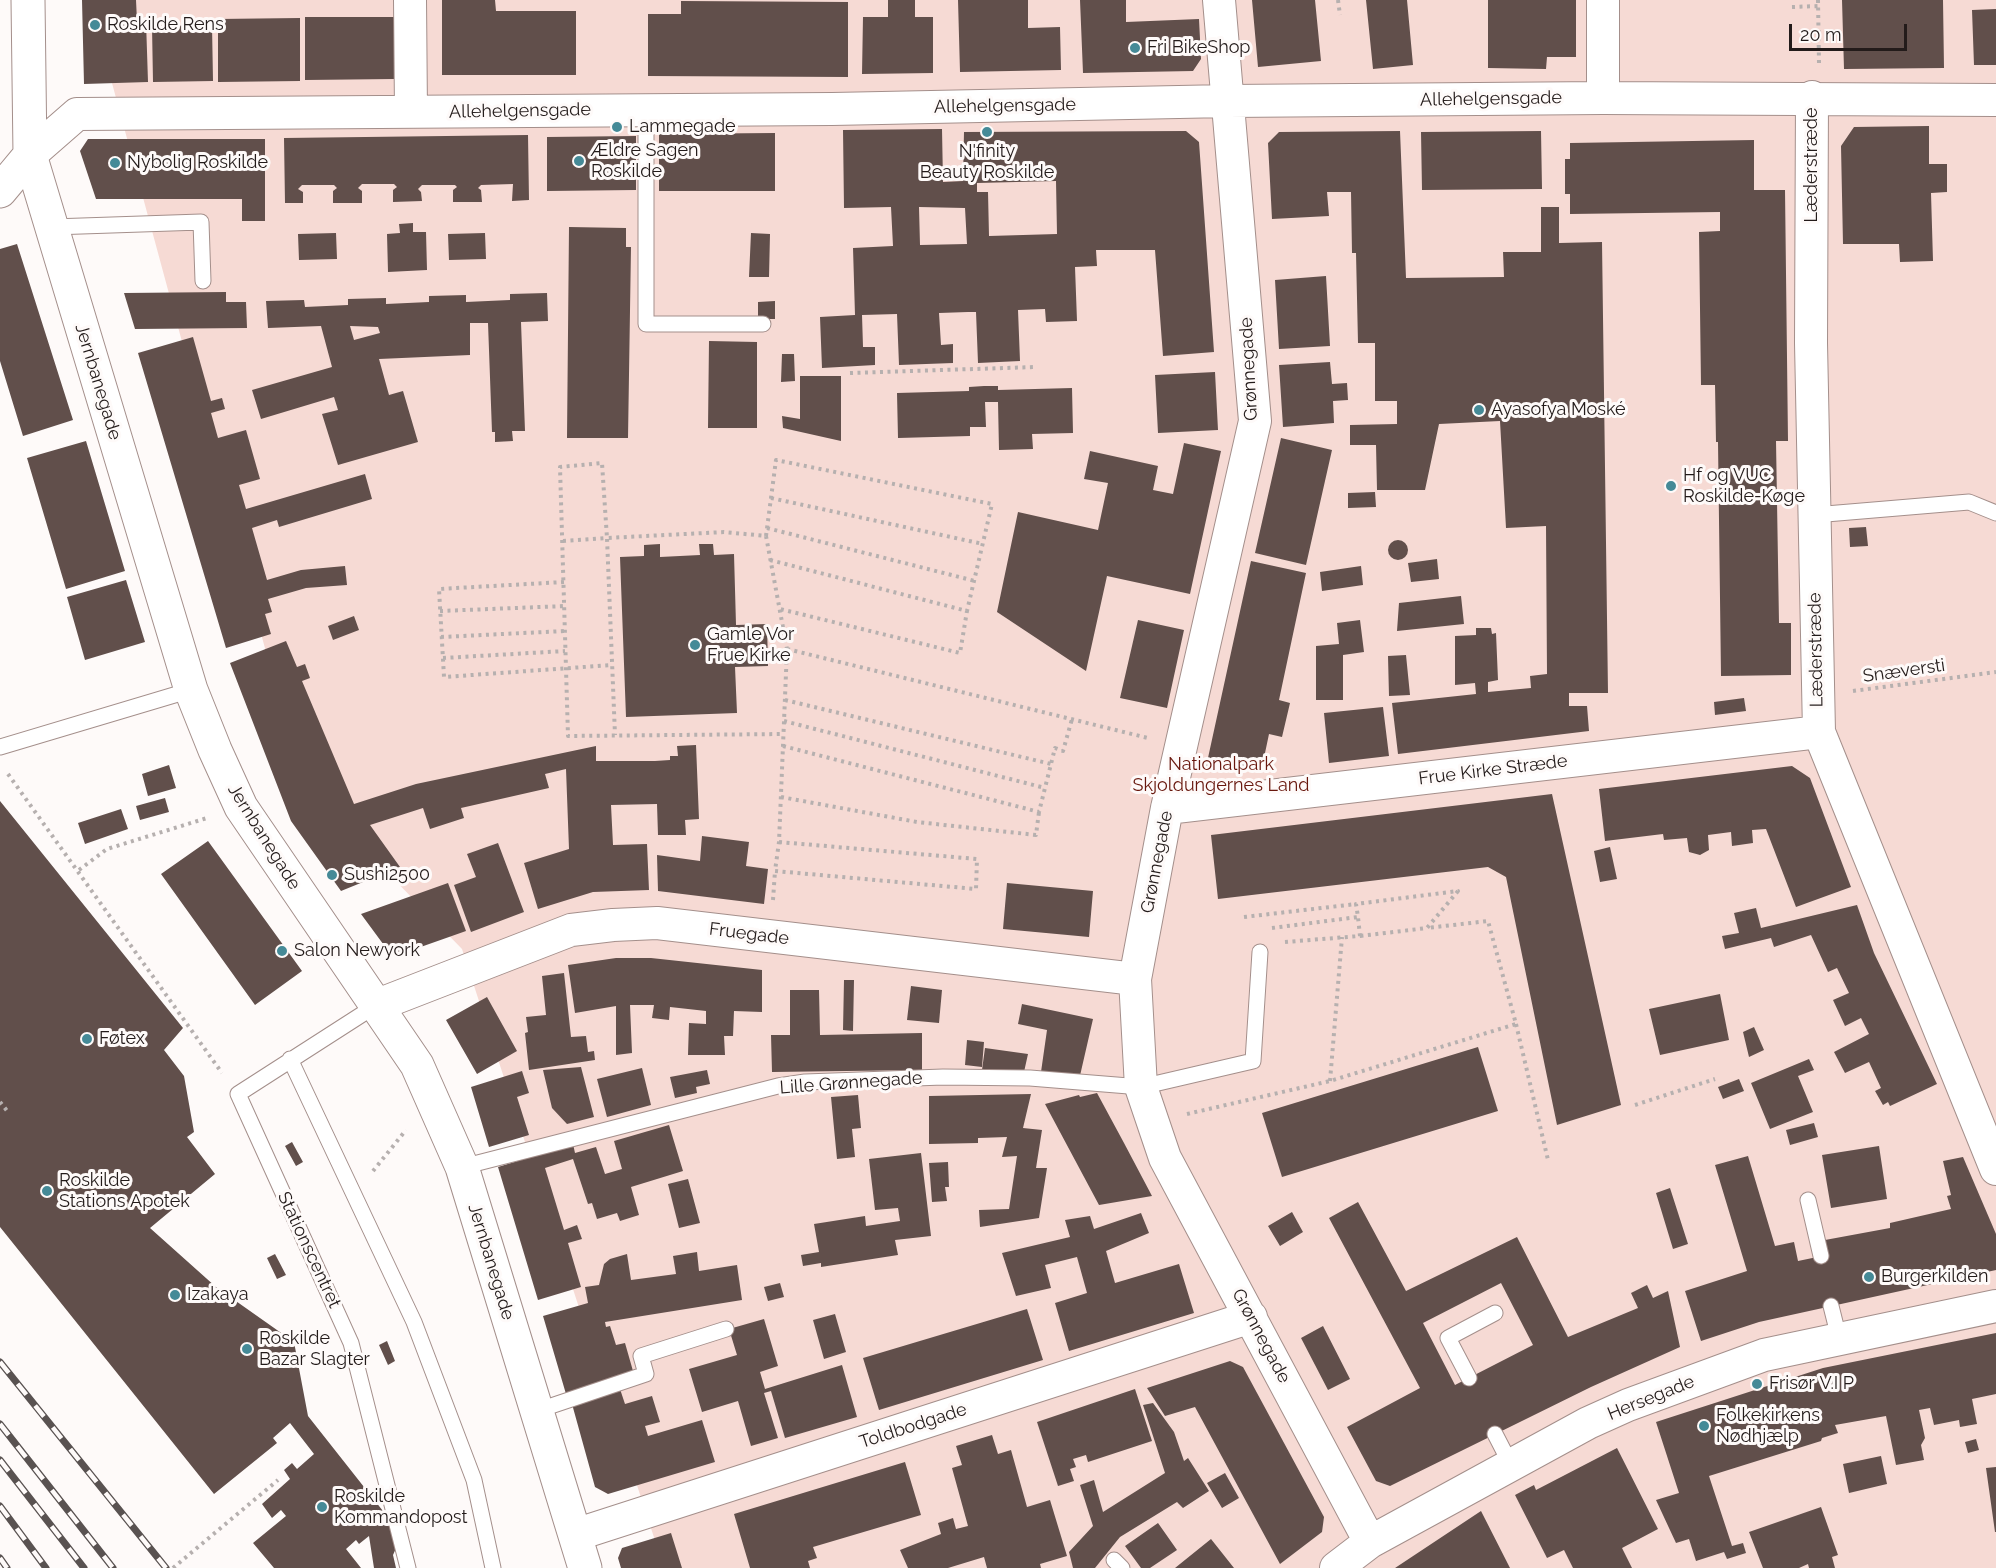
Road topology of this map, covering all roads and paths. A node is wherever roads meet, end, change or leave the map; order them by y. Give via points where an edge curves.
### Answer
1 (28, 0) edge
2 (410, 0) edge
3 (1219, 0) edge
4 (1338, 0) edge
5 (1603, 0) edge
6 (1818, 0) edge
7 (1818, 6) junction
8 (1792, 7) dead end
9 (1340, 15) dead end
10 (1815, 97) junction
11 (1603, 98) junction
12 (1996, 100) edge
13 (1228, 101) junction
14 (646, 109) junction
15 (411, 112) junction
16 (30, 155) junction
17 (0, 191) edge
18 (52, 227) junction
19 (203, 281) dead end
20 (763, 324) dead end
21 (1036, 367) dead end
22 (850, 373) dead end
23 (771, 498) junction
24 (1996, 513) edge
25 (1814, 516) junction
26 (767, 528) junction
27 (766, 536) junction
28 (607, 538) junction
29 (563, 541) junction
30 (983, 544) junction
31 (770, 560) junction
32 (975, 581) junction
33 (564, 582) junction
34 (565, 606) junction
35 (780, 609) junction
36 (967, 611) junction
37 (440, 612) junction
38 (565, 631) junction
39 (441, 637) junction
40 (787, 649) junction
41 (566, 651) junction
42 (443, 657) junction
43 (612, 665) junction
44 (566, 667) junction
45 (1996, 672) edge
46 (191, 690) junction
47 (1816, 696) junction
48 (785, 700) junction
49 (1072, 719) junction
50 (784, 721) junction
51 (1819, 732) junction
52 (784, 734) junction
53 (615, 735) junction
54 (783, 746) junction
55 (1181, 746) junction
56 (0, 747) edge
57 (1051, 764) junction
58 (7, 773) dead end
59 (1045, 788) junction
60 (781, 797) junction
61 (241, 807) junction
62 (1167, 808) junction
63 (1039, 812) junction
64 (779, 842) junction
65 (79, 870) junction
66 (1356, 904) junction
67 (1244, 917) dead end
68 (1358, 917) junction
69 (1427, 928) junction
70 (1360, 936) junction
71 (1342, 937) junction
72 (1266, 947) junction
73 (1135, 979) junction
74 (375, 1006) junction
75 (1516, 1024) junction
76 (290, 1059) junction
77 (1715, 1080) dead end
78 (1330, 1082) junction
79 (1141, 1087) junction
80 (238, 1094) junction
81 (432, 1096) junction
82 (0, 1102) edge
83 (1635, 1106) dead end
84 (8, 1112) dead end
85 (1153, 1122) junction
86 (1548, 1160) dead end
87 (462, 1167) junction
88 (1996, 1169) edge
89 (355, 1194) junction
90 (1808, 1200) dead end
91 (1821, 1256) dead end
92 (1831, 1306) dead end
93 (1996, 1306) edge
94 (1495, 1313) dead end
95 (1251, 1317) junction
96 (726, 1329) dead end
97 (1839, 1338) junction
98 (1469, 1378) dead end
99 (536, 1411) junction
100 (1495, 1434) dead end
101 (1511, 1465) junction
102 (279, 1480) dead end
103 (575, 1535) junction
104 (1370, 1542) junction
105 (173, 1568) edge
106 (408, 1568) edge
107 (493, 1568) edge
108 (585, 1568) edge
109 (1336, 1568) edge

1 - 16 street, Jernbanegade
2 - 15 street
3 - 13 street, Grønnegade
4 - 9 path
5 - 11 street
6 - 7 path
7 - 8 path
7 - 10 path
10 - 11 street, Allehelgensgade
10 - 12 street, Allehelgensgade
10 - 25 street, Læderstræde
11 - 13 street, Allehelgensgade
13 - 14 street, Allehelgensgade
13 - 55 street, Grønnegade via 1255,421
14 - 15 street, Allehelgensgade
14 - 20 lane via 646,324
15 - 16 street, Allehelgensgade via 76,114
16 - 17 street
16 - 18 street, Jernbanegade
18 - 19 lane via 201,222
18 - 46 street, Jernbanegade
21 - 22 path
23 - 26 path
23 - 30 path
23 - 30 path via 776,460 992,504
24 - 25 lane via 1969,502
25 - 47 street, Læderstræde
26 - 27 path
26 - 32 path
27 - 28 path via 724,531
27 - 31 path
28 - 29 path
28 - 29 path via 602,463 560,467
28 - 43 path
29 - 33 path
30 - 32 path
31 - 35 path
31 - 36 path
32 - 36 path
33 - 34 path
33 - 37 path via 439,589
34 - 37 path
34 - 38 path
35 - 36 path via 960,653
35 - 40 path
37 - 39 path
38 - 39 path
38 - 41 path
39 - 42 path
40 - 48 path
40 - 49 path
41 - 42 path
41 - 44 path
42 - 44 path via 444,677
43 - 44 path
43 - 53 path
44 - 53 path via 568,736
45 - 47 path, Snæversti
46 - 56 lane
46 - 61 street, Jernbanegade
47 - 51 street, Læderstræde
48 - 50 path
48 - 57 path
49 - 55 path
49 - 57 path via 1063,751 1055,748
50 - 52 path
50 - 59 path
51 - 62 street, Frue Kirke Stræde
51 - 88 street, Læderstræde
52 - 53 path
52 - 54 path
54 - 60 path
54 - 63 path
55 - 62 street, Grønnegade
57 - 59 path
58 - 65 path
59 - 63 path
60 - 63 path via 917,822 1036,835
60 - 64 path
61 - 65 path via 107,849
61 - 74 street, Jernbanegade
62 - 73 street, Grønnegade
64 - 64 path via 977,860 976,889 776,871
65 - 80 path
66 - 67 path
66 - 68 path
66 - 69 path via 1458,891
68 - 70 path
68 - 72 path via 1272,928
69 - 70 path
69 - 75 path via 1488,921
70 - 71 path
71 - 72 path
71 - 78 path
72 - 79 lane, Lille Grønnegade via 1253,1060
73 - 74 street, Fruegade via 657,923 613,924 571,930
73 - 79 street, Grønnegade
74 - 76 lane
74 - 81 street, Jernbanegade via 417,1065
75 - 78 path
75 - 86 path
76 - 80 lane
76 - 89 lane
77 - 83 path
78 - 85 path
79 - 85 street, Grønnegade
79 - 87 lane, Lille Grønnegade via 1030,1078 805,1082
80 - 106 lane, Stationscentret via 351,1343
81 - 87 street, Jernbanegade
81 - 89 path
82 - 84 path
85 - 95 street, Grønnegade via 1165,1158
87 - 99 street, Jernbanegade
89 - 107 lane via 414,1322 474,1480
90 - 91 lane
92 - 97 lane
93 - 97 street, Hersegade
94 - 98 lane via 1448,1338
95 - 103 street, Toldbodgade
95 - 104 street, Grønnegade
96 - 99 lane via 641,1356 646,1374
97 - 101 street, Hersegade via 1764,1355 1628,1405
99 - 103 street, Jernbanegade
100 - 101 lane
101 - 104 street, Hersegade
102 - 105 path
103 - 108 street, Jernbanegade
104 - 109 street, Hersegade

